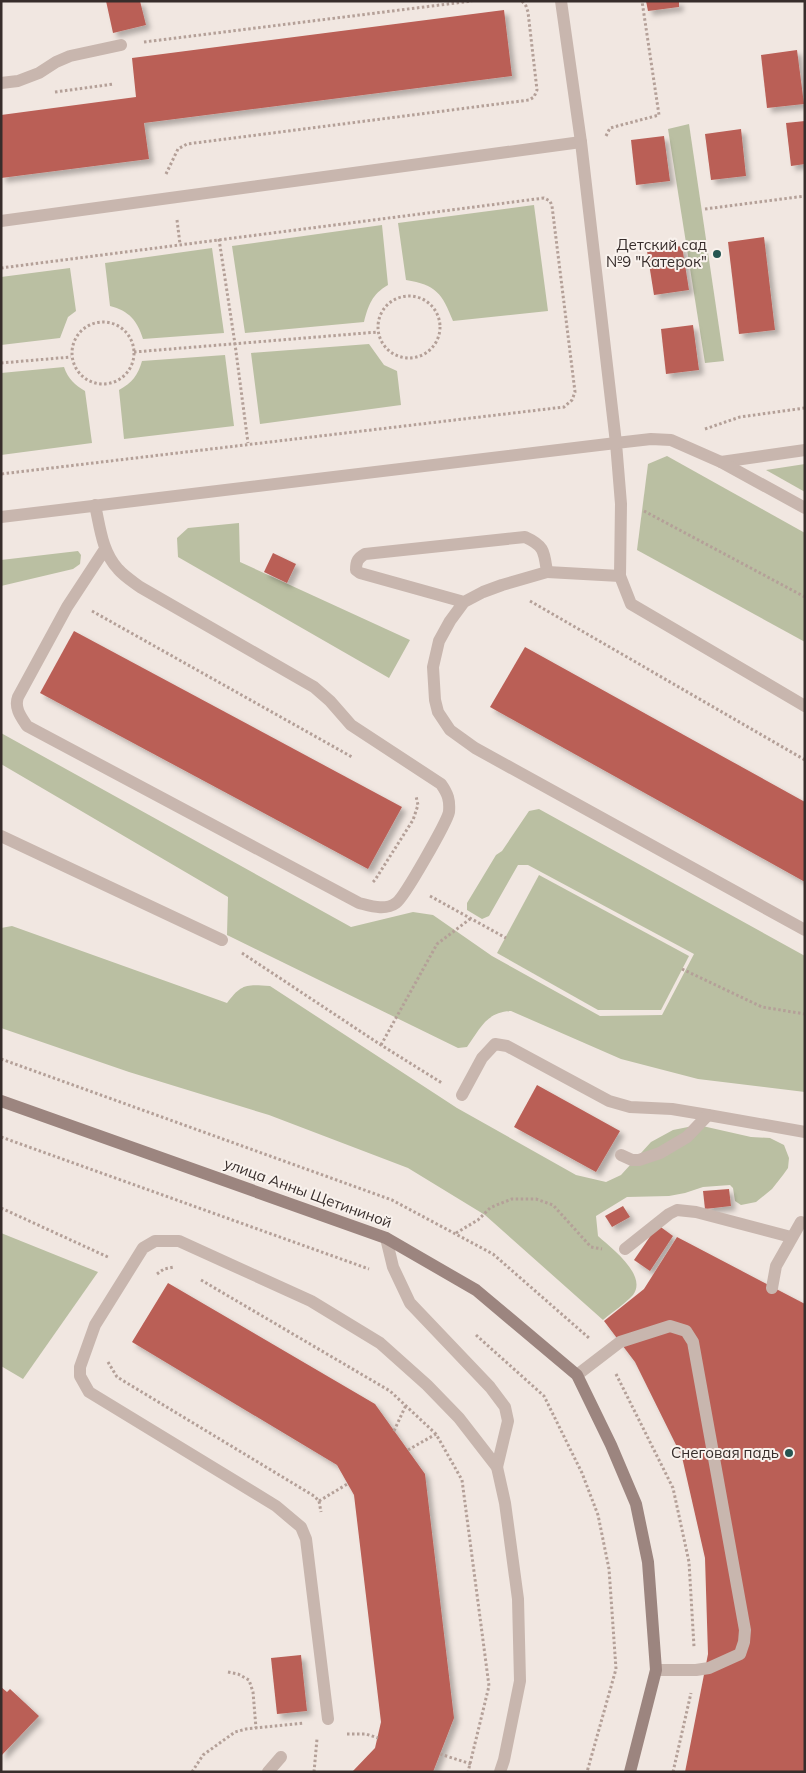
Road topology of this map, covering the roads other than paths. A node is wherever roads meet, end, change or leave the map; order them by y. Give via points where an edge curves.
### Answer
1 (561, 1) edge
2 (121, 45) dead end
3 (1, 83) edge
4 (581, 142) junction
5 (1, 220) edge
6 (616, 443) junction
7 (805, 450) edge
8 (721, 462) junction
9 (94, 505) junction
10 (805, 508) edge
11 (1, 517) edge
12 (105, 549) junction
13 (547, 572) junction
14 (620, 576) junction
15 (464, 602) junction
16 (805, 706) edge
17 (1, 836) edge
18 (805, 930) edge
19 (222, 940) road end
20 (462, 1095) dead end
21 (1, 1101) edge
22 (708, 1115) junction
23 (805, 1132) edge
24 (621, 1155) dead end
25 (803, 1221) edge
26 (791, 1237) junction
27 (386, 1238) junction
28 (625, 1249) road end
29 (772, 1288) dead end
30 (576, 1375) junction
31 (497, 1467) junction
32 (656, 1670) junction
33 (328, 1719) dead end
34 (281, 1757) dead end
35 (268, 1772) edge
36 (500, 1772) edge
37 (630, 1772) edge

1 - 4 lane
2 - 3 lane via 70,56 39,73
4 - 5 lane
4 - 6 lane
6 - 8 lane via 671,440
6 - 9 lane
6 - 14 lane via 621,504
7 - 8 lane
8 - 10 lane
9 - 11 lane
9 - 12 lane
12 - 12 lane via 119,571 140,587 314,687 351,725 441,784 449,796 448,815 398,903 387,908 359,903 27,726 20,715 16,702 18,697 72,600
13 - 14 lane
13 - 15 lane via 502,585
13 - 15 lane via 544,551 538,543 525,537 365,554 356,564 360,573
14 - 16 lane via 631,604
15 - 18 lane via 439,641 433,667 438,712 450,730 475,748
17 - 19 lane
20 - 22 lane via 482,1058 495,1044 507,1046 609,1101 630,1107
21 - 27 main road, улица Анны Щетининой
22 - 23 lane
22 - 24 lane via 687,1137 660,1153 639,1160
25 - 26 lane
26 - 28 lane via 677,1210
26 - 29 lane via 776,1266
27 - 30 main road, улица Анны Щетининой via 476,1290
27 - 31 lane via 398,1280 410,1303 505,1407 508,1421
30 - 32 main road, улица Анны Щетининой via 636,1504 648,1562
30 - 32 lane via 620,1342 670,1326 686,1331 694,1342 745,1630 744,1642 740,1654 709,1668
31 - 33 lane via 459,1418 380,1343 311,1302 179,1241 155,1240 143,1248 95,1325 80,1366 80,1376 90,1392 276,1506 301,1526 306,1539
31 - 36 lane via 518,1599 520,1681
32 - 37 main road, улица Анны Щетининой
34 - 35 lane

